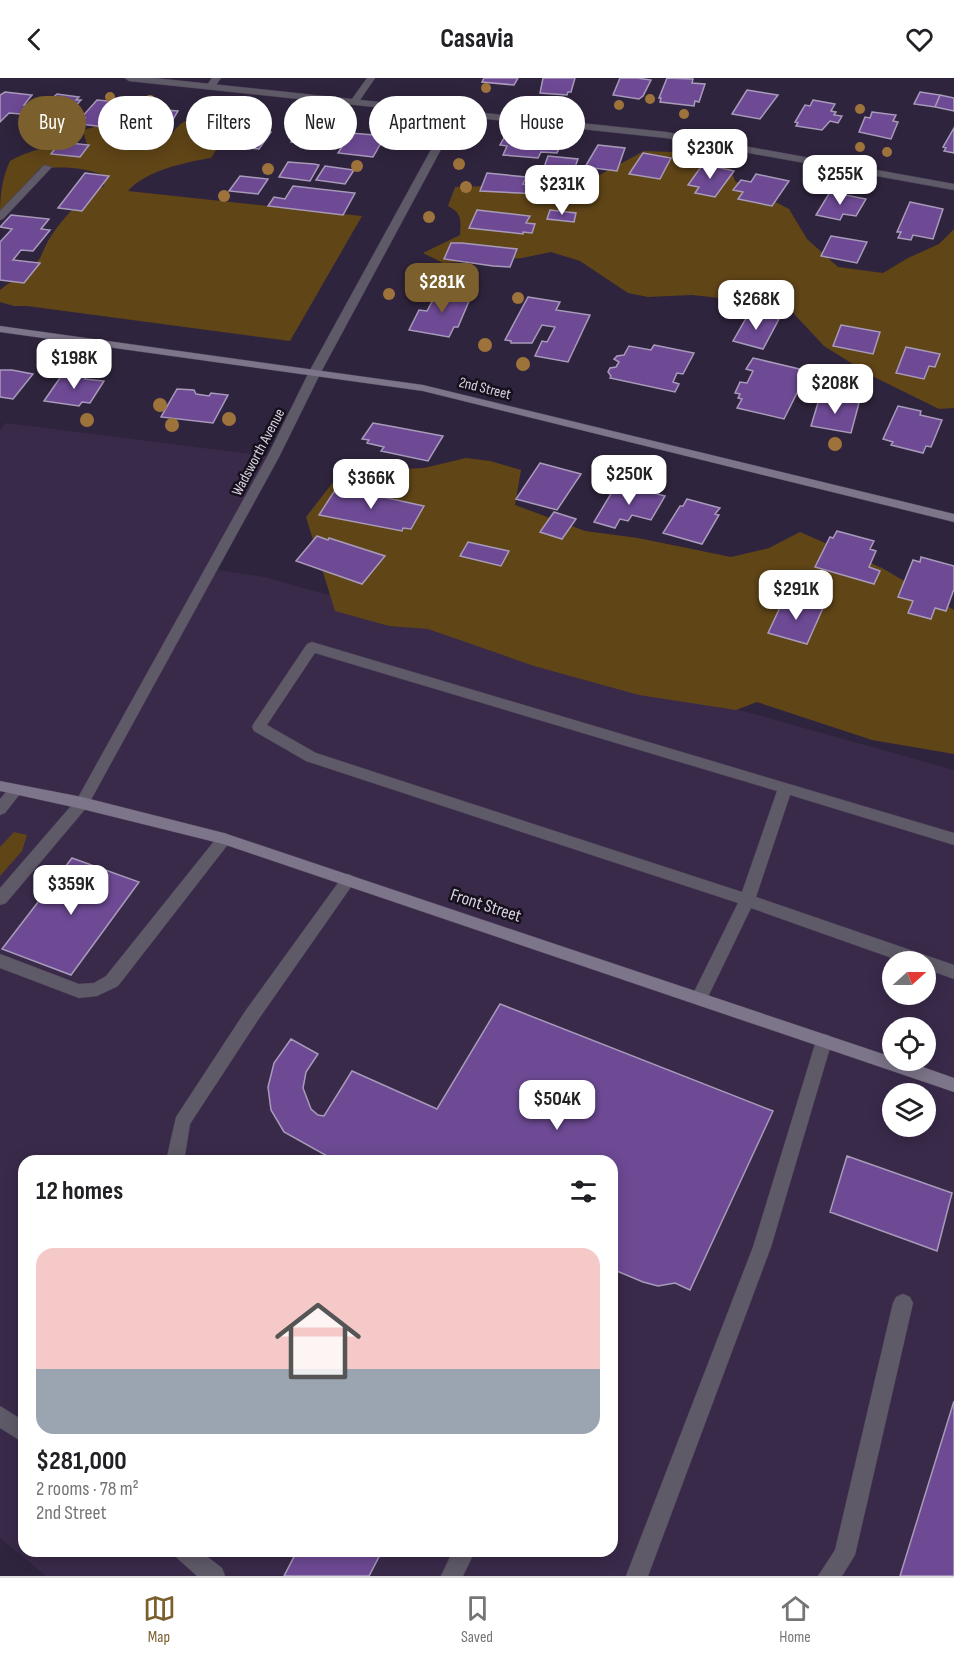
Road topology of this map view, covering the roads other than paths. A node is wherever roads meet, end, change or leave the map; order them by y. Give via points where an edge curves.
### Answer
1 (129, 78) edge
2 (218, 78) edge
3 (371, 78) edge
4 (210, 87) junction
5 (296, 96) edge
6 (357, 98) edge
7 (487, 115) edge
8 (435, 150) edge
9 (47, 167) dead end
10 (954, 187) edge
11 (0, 217) edge
12 (0, 328) edge
13 (315, 372) junction
14 (954, 518) edge
15 (0, 786) edge
16 (785, 788) junction
17 (16, 790) junction
18 (82, 804) junction
19 (0, 809) edge
20 (224, 839) junction
21 (954, 839) edge
22 (348, 880) junction
23 (0, 899) edge
24 (747, 900) junction
25 (893, 951) edge
26 (0, 961) edge
27 (936, 966) edge
28 (954, 972) edge
29 (699, 998) junction
30 (824, 1041) junction
31 (954, 1084) edge
32 (176, 1155) edge
33 (903, 1303) dead end
34 (0, 1416) edge
35 (18, 1429) edge
36 (191, 1557) edge
37 (462, 1557) edge
38 (214, 1576) edge
39 (452, 1576) edge
40 (637, 1576) edge
41 (829, 1576) edge

1 - 4 street
2 - 4 street
3 - 6 street
4 - 5 street
7 - 10 street via 666,135
8 - 13 street, Wadsworth Avenue
9 - 11 street
12 - 13 main road, 2nd Street
13 - 14 main road, 2nd Street via 429,390
13 - 18 street, Wadsworth Avenue via 273,457
15 - 17 main road, Front Street
16 - 21 street
16 - 24 street
16 - 24 street via 312,647 259,727 311,757
17 - 18 main road, Front Street
17 - 19 street
18 - 20 main road, Front Street
18 - 23 street, Wadsworth Avenue
20 - 22 main road, Front Street
20 - 26 street via 112,981 97,989 79,991
22 - 29 main road, Front Street
22 - 32 street via 182,1122
24 - 25 street
24 - 29 street
27 - 28 street
29 - 30 main road, Front Street
30 - 31 main road, Front Street
30 - 40 street via 762,1247
33 - 41 street via 844,1555
34 - 35 street
36 - 38 street
37 - 39 street

